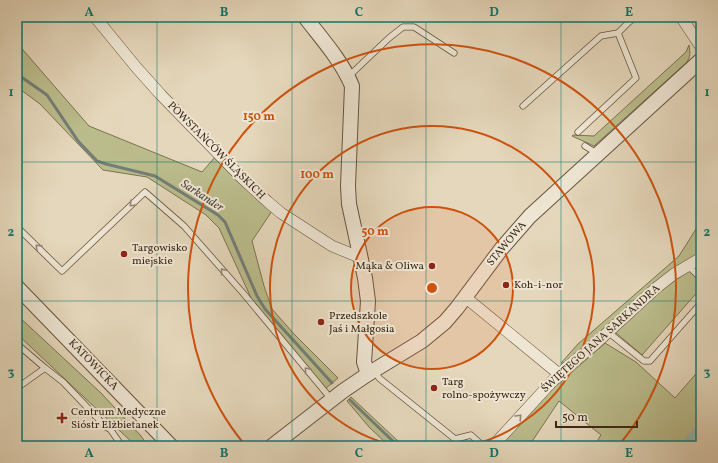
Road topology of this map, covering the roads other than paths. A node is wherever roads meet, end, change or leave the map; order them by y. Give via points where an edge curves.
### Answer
1 (95, 17) edge
2 (305, 17) edge
3 (636, 17) edge
4 (681, 17) edge
5 (618, 33) junction
6 (701, 48) edge
7 (454, 53) dead end
8 (701, 60) edge
9 (348, 76) junction
10 (523, 106) dead end
11 (578, 132) dead end
12 (585, 146) dead end
13 (598, 154) junction
14 (17, 227) edge
15 (359, 257) junction
16 (701, 258) edge
17 (688, 266) junction
18 (701, 278) edge
19 (17, 287) edge
20 (465, 297) junction
21 (701, 303) edge
22 (608, 332) junction
23 (17, 344) edge
24 (45, 368) junction
25 (371, 372) junction
26 (559, 374) junction
27 (17, 388) edge
28 (332, 400) junction
29 (309, 419) junction
30 (170, 445) edge
31 (122, 446) edge
32 (272, 446) edge
33 (284, 446) edge
34 (483, 446) edge
35 (492, 446) edge

1 - 15 street, POWSTAŃCÓW ŚLĄSKICH via 161,95 268,202 332,246
2 - 9 street
3 - 5 lane
4 - 6 street
5 - 10 lane via 601,36
5 - 11 lane via 636,78
7 - 9 lane via 414,27 403,27
8 - 13 street, STAWOWA
9 - 15 street via 353,96 350,117 349,204
12 - 13 lane
13 - 20 street, STAWOWA via 530,216
28 -> 14 lane via 184,226 145,192 62,270
15 - 25 street via 368,301 364,362
16 - 17 street, ŚWIĘTEGO JANA SARKANDRA
17 - 18 lane
17 - 22 street, ŚWIĘTEGO JANA SARKANDRA via 656,288
19 - 30 street, KATOWICKA
20 - 25 street, STAWOWA via 445,322 422,341
20 - 26 street
21 - 22 lane via 650,361 644,361
22 - 26 street, ŚWIĘTEGO JANA SARKANDRA
23 - 24 lane
24 - 27 lane
24 - 31 lane via 110,428
25 - 28 street, STAWOWA
25 - 34 lane via 455,439 471,434
35 -> 26 street, ŚWIĘTEGO JANA SARKANDRA
28 - 29 street, STAWOWA
29 - 32 street, STAWOWA
29 - 33 street, STAWOWA

